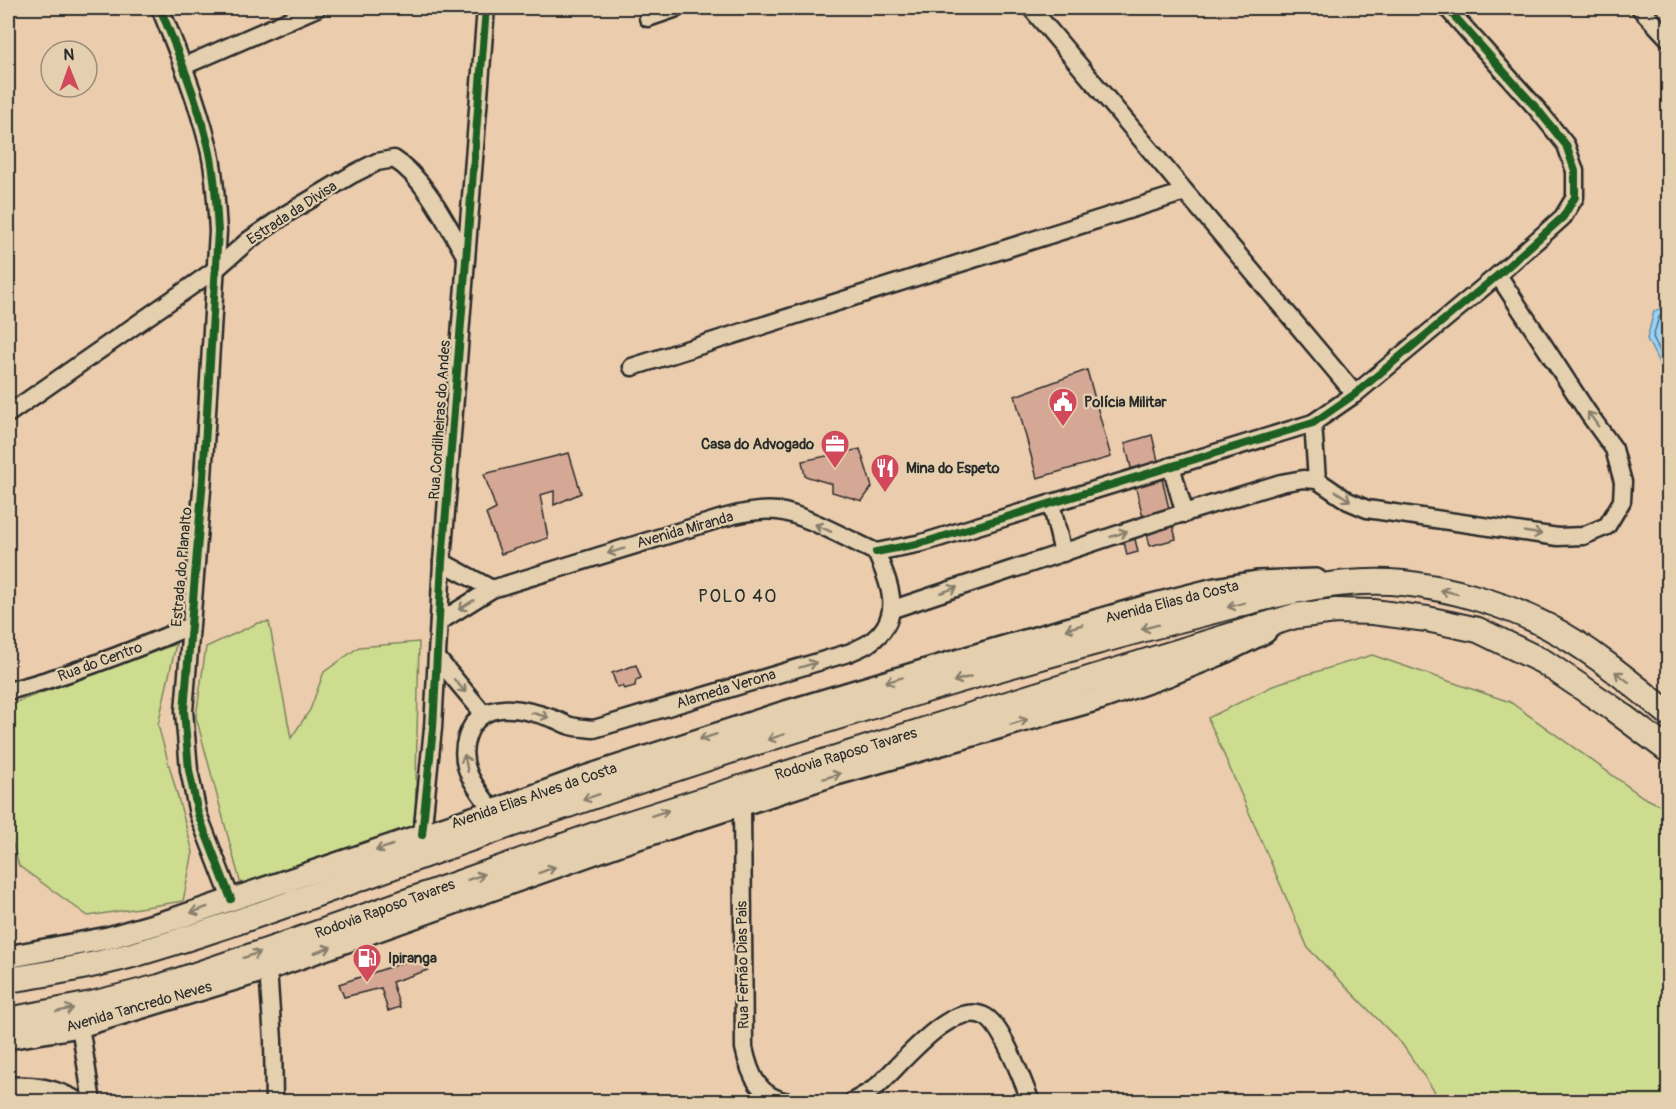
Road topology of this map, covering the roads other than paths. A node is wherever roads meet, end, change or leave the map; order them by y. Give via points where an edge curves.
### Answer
1 (160, 8) edge
2 (317, 8) edge
3 (486, 8) edge
4 (676, 8) edge
5 (1031, 8) edge
6 (1447, 8) edge
7 (1640, 8) edge
8 (648, 18) dead end
9 (1668, 39) edge
10 (184, 66) junction
11 (1185, 192) junction
12 (466, 257) junction
13 (216, 269) junction
14 (1498, 275) junction
15 (632, 366) dead end
16 (1355, 394) junction
17 (8, 414) edge
18 (1313, 423) junction
19 (1171, 466) junction
20 (1317, 480) junction
21 (1051, 503) junction
22 (1185, 514) junction
23 (876, 552) junction
24 (1063, 553) junction
25 (442, 562) junction
26 (1358, 581) junction
27 (492, 589) junction
28 (893, 609) junction
29 (1295, 616) junction
30 (439, 622) junction
31 (190, 626) junction
32 (990, 651) joint
33 (438, 659) junction
34 (8, 691) edge
35 (483, 713) junction
36 (1668, 713) edge
37 (1668, 750) edge
38 (742, 806) junction
39 (493, 811) junction
40 (422, 835) junction
41 (231, 899) junction
42 (8, 957) edge
43 (268, 969) junction
44 (8, 981) edge
45 (8, 1020) edge
46 (80, 1026) junction
47 (8, 1038) edge
48 (8, 1086) edge
49 (80, 1101) edge
50 (93, 1101) edge
51 (274, 1101) edge
52 (789, 1101) edge
53 (852, 1101) edge
54 (1031, 1101) edge

1 - 10 street, Estrada do Planalto
2 - 10 street
3 - 12 street, Rua Cordilheiras do Andes
4 - 8 street
5 - 11 street
6 - 14 street via 1566,145 1575,171 1575,197 1563,217
7 - 9 street
10 - 13 street, Estrada do Planalto via 208,145 216,198
11 - 15 street
11 - 16 street
12 - 13 street, Estrada da Divisa via 420,182 394,159 377,162 353,174 288,213
12 - 25 street, Rua Cordilheiras do Andes
13 - 17 street, Estrada da Divisa
13 - 31 street, Estrada do Planalto
14 - 16 street
20 -> 14 street via 1367,509 1558,537 1583,536 1607,526 1622,501 1623,482 1614,449
16 - 18 street
18 - 19 street
18 - 20 street
19 - 21 street
19 - 22 street
20 - 22 street via 1281,483
21 - 23 street via 922,543
21 - 24 street
24 -> 22 street
23 -> 27 street, Avenida Miranda via 802,518 779,511 753,511
23 - 28 street via 888,580
28 -> 24 street
25 - 27 street
25 - 30 street, Rua Cordilheiras do Andes
26 -> 32 main road, Avenida Elias da Costa via 1279,580 1215,589
36 -> 26 highway via 1589,652 1546,625 1445,590
26 -> 44 highway via 1263,598 932,687 579,800 143,952
27 -> 30 street, Avenida Miranda
35 -> 28 street, Alameda Verona via 517,710 556,719 568,726 594,729 848,653 870,642
29 - 37 highway, Rodovia Raposo Tavares via 1373,612 1478,630 1544,662
38 -> 29 main road, Avenida Tancredo Neves via 833,775 1158,679 1236,647
45 -> 29 highway, Rodovia Raposo Tavares via 159,987 614,828
30 - 33 street, Rua Cordilheiras do Andes
31 - 34 street, Rua do Centro via 85,669
31 - 41 street, Estrada do Planalto via 184,711 189,770 198,814
32 -> 39 main road, Avenida Elias Alves da Costa via 771,716
33 -> 35 street
33 - 40 street, Rua Cordilheiras do Andes
39 -> 35 street via 464,766 470,727
43 -> 38 main road, Avenida Tancredo Neves via 620,844
38 - 52 street, Rua Fernão Dias Pais via 744,1048 749,1071 761,1089
39 - 40 main road, Avenida Elias Alves da Costa
40 -> 41 main road, Avenida Elias Alves da Costa
41 -> 42 main road, Avenida Elias Alves da Costa via 108,938
43 - 46 main road, Avenida Tancredo Neves
43 - 51 street
46 - 47 main road, Avenida Tancredo Neves
46 - 50 street
48 - 49 street via 52,1089
53 - 54 street via 875,1088 951,1019 971,1013 986,1017 1001,1034

